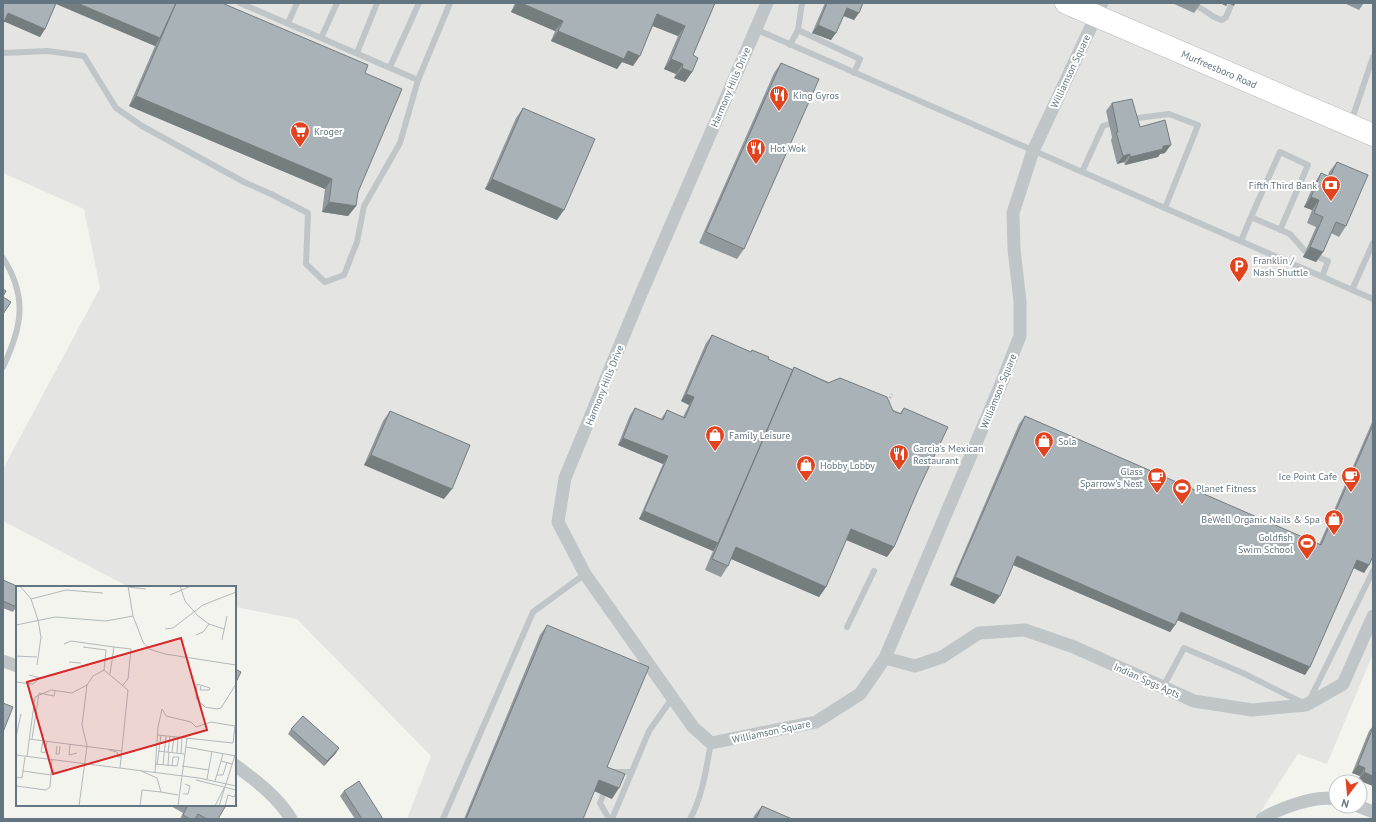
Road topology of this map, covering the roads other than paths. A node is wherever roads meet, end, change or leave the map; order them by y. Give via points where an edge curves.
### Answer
1 (240, 3) edge
2 (258, 3) edge
3 (298, 3) edge
4 (336, 3) edge
5 (377, 3) edge
6 (419, 3) edge
7 (450, 3) edge
8 (766, 3) edge
9 (802, 3) edge
10 (1066, 3) edge
11 (1232, 3) edge
12 (1196, 6) dead end
13 (255, 10) junction
14 (1099, 10) edge
15 (288, 23) junction
16 (755, 29) junction
17 (798, 30) junction
18 (321, 38) junction
19 (790, 44) junction
20 (3, 53) edge
21 (357, 53) junction
22 (1373, 57) edge
23 (390, 67) junction
24 (854, 73) junction
25 (418, 80) junction
26 (1130, 119) edge
27 (1109, 124) dead end
28 (1349, 125) junction
29 (1373, 135) edge
30 (1033, 151) junction
31 (1082, 172) junction
32 (1165, 208) junction
33 (1251, 217) junction
34 (1280, 230) junction
35 (1241, 241) junction
36 (1373, 243) edge
37 (1305, 251) dead end
38 (1318, 257) edge
39 (3, 258) edge
40 (1322, 277) junction
41 (1352, 290) junction
42 (1373, 299) edge
43 (3, 367) edge
44 (874, 571) dead end
45 (1373, 571) edge
46 (585, 574) junction
47 (1373, 616) edge
48 (846, 627) dead end
49 (885, 658) junction
50 (3, 661) edge
51 (16, 666) edge
52 (1163, 687) junction
53 (673, 697) junction
54 (1306, 705) junction
55 (711, 743) junction
56 (236, 766) edge
57 (632, 772) junction
58 (608, 780) edge
59 (603, 795) edge
60 (1328, 797) edge
61 (291, 819) edge
62 (444, 819) edge
63 (611, 819) edge
64 (690, 819) edge
65 (1262, 819) edge

1 - 13 lane
2 - 13 lane
3 - 15 lane
4 - 18 lane
5 - 21 lane
6 - 23 lane
7 - 25 lane
8 - 16 street, Harmony Hills Drive
9 - 17 lane
10 - 14 highway, Murfreesboro Road
11 - 12 lane via 1222,20 1211,17
13 - 15 lane
14 - 28 highway, Murfreesboro Road
14 - 30 street, Williamson Square
15 - 18 lane
16 - 19 lane
16 - 46 street, Harmony Hills Drive via 565,478 558,522
17 - 19 lane
17 - 24 lane via 860,59
18 - 21 lane
19 - 24 lane
20 - 25 lane via 48,51 84,56 116,108 142,126 244,182 308,213 306,264 325,282 344,275 357,242 364,206 400,143
21 - 23 lane
22 - 28 lane
23 - 25 lane
24 - 30 lane
26 - 32 lane via 1169,114 1198,125
27 - 31 lane via 1103,126
28 - 29 highway, Murfreesboro Road
30 - 31 lane
30 - 49 street, Williamson Square via 1013,213 1020,336
31 - 32 lane
32 - 35 lane
33 - 34 lane
33 - 34 lane via 1280,152 1308,165
33 - 35 lane
34 - 37 lane via 1290,234
35 - 40 lane
36 - 41 lane
38 - 40 lane via 1328,261
39 - 43 lane via 19,290 20,316 14,344
40 - 41 lane
41 - 42 lane
44 - 48 lane
45 - 54 lane
46 - 53 street, Harmony Hills Drive
46 - 62 lane via 533,612
47 - 54 street, Indian Spgs Apts via 1343,684
49 - 52 street, Indian Spgs Apts via 915,666 942,658 979,634 1025,630 1074,647
49 - 55 street, Williamson Square via 860,694 816,722
50 - 51 street
52 - 54 street, Indian Spgs Apts via 1194,701 1252,710
52 - 54 lane via 1184,648 1243,673
53 - 55 street, Harmony Hills Drive via 693,727
53 - 57 lane via 649,731
55 - 64 lane via 706,773
56 - 61 street via 262,787
57 - 58 lane via 612,772
57 - 63 lane
59 - 63 lane via 600,803
60 - 65 street via 1303,802

